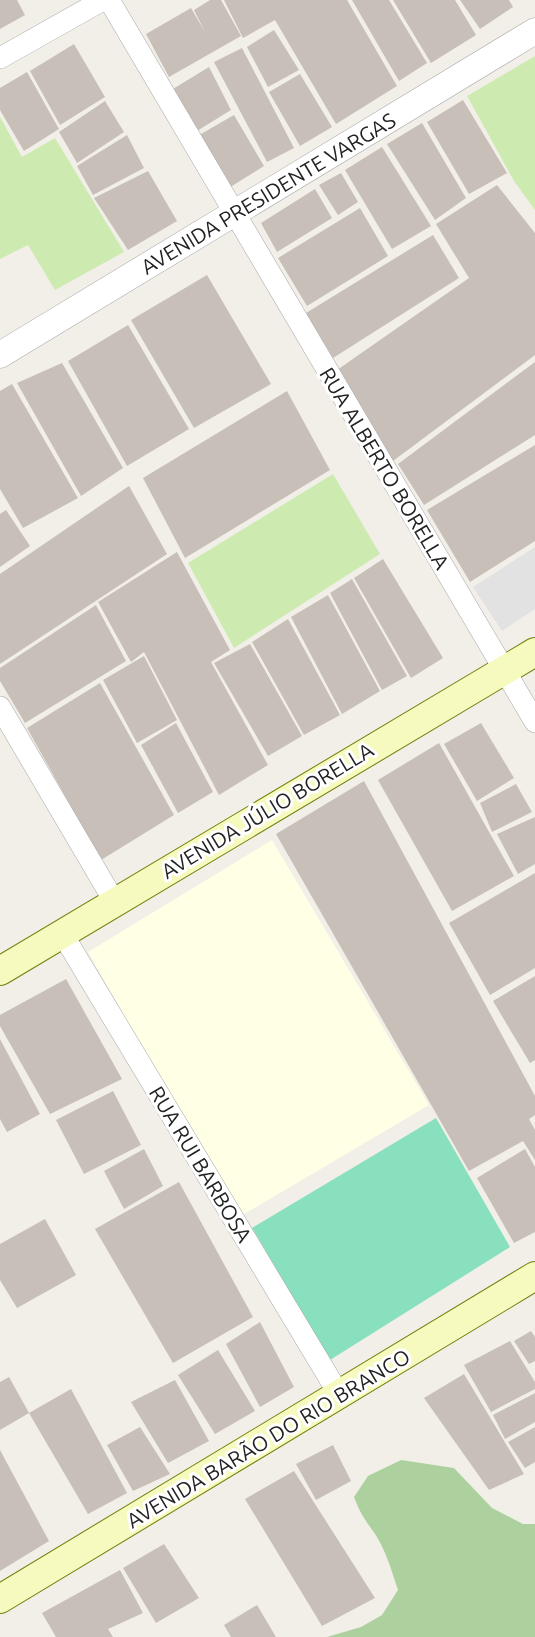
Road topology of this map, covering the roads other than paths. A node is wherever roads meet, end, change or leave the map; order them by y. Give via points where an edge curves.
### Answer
1 (104, 0) edge
2 (109, 0) edge
3 (535, 30) edge
4 (0, 58) edge
5 (235, 213) junction
6 (0, 355) edge
7 (535, 652) edge
8 (504, 670) junction
9 (0, 707) edge
10 (535, 722) edge
11 (114, 901) junction
12 (62, 933) junction
13 (0, 971) edge
14 (535, 1276) edge
15 (340, 1396) junction
16 (0, 1599) edge

1 - 4 street
2 - 5 street, RUA ALBERTO BORELLA
3 - 5 street, AVENIDA PRESIDENTE VARGAS
5 - 6 street, AVENIDA PRESIDENTE VARGAS
5 - 8 street, RUA ALBERTO BORELLA
7 - 8 main road, AVENIDA JÚLIO BORELLA
8 - 10 street, RUA ALBERTO BORELLA
8 - 11 main road, AVENIDA JÚLIO BORELLA
9 - 11 street
11 - 12 main road, AVENIDA JÚLIO BORELLA
12 - 13 main road, AVENIDA JÚLIO BORELLA
12 - 15 street, RUA RUI BARBOSA
14 - 15 main road, AVENIDA BARÃO DO RIO BRANCO
15 - 16 main road, AVENIDA BARÃO DO RIO BRANCO

